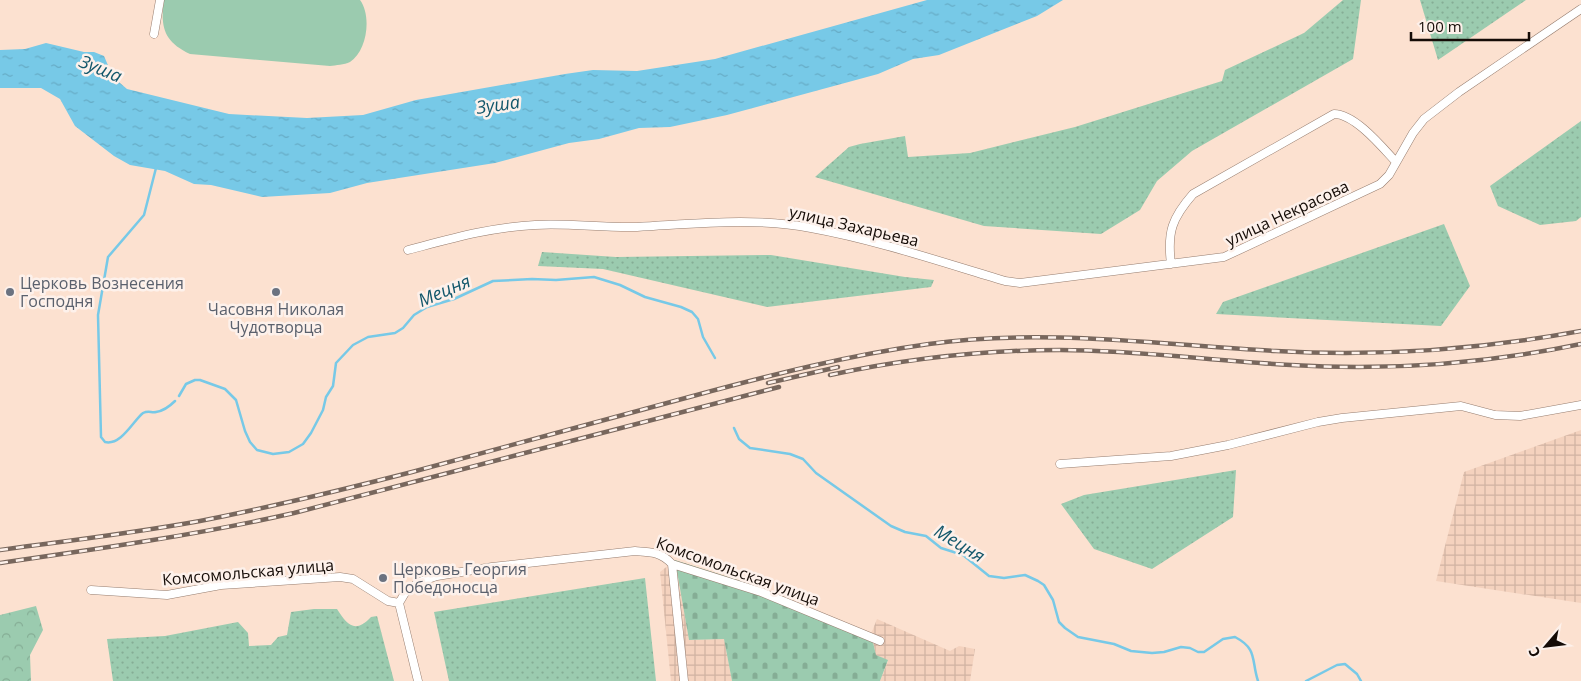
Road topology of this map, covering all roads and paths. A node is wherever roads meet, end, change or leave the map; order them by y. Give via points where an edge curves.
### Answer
1 (160, 0) edge
2 (1581, 9) edge
3 (154, 34) dead end
4 (1397, 160) junction
5 (408, 250) dead end
6 (1171, 264) junction
7 (1581, 404) edge
8 (1060, 464) dead end
9 (672, 564) junction
10 (92, 590) dead end
11 (399, 603) junction
12 (880, 641) dead end
13 (418, 681) edge
14 (684, 681) edge

1 - 3 street
2 - 4 street, улица Некрасова via 1458,92 1412,133
4 - 6 street, улица Некрасова via 1389,175 1370,190 1224,257
4 - 6 street via 1365,130 1341,114 1334,114 1193,194 1179,210 1171,228
5 - 6 street, улица Захарьева via 480,232 535,225 630,227 773,222 876,243 1020,283
7 - 8 street via 1520,416 1495,415 1461,406 1347,418 1171,456
9 - 11 street, Комсомольская улица via 665,556 654,552 635,551 492,567 419,582 405,593
9 - 12 street, Комсомольская улица via 761,592
9 - 14 street
10 - 11 street, Комсомольская улица via 167,595 221,585 340,577 353,579 388,601
11 - 13 street

